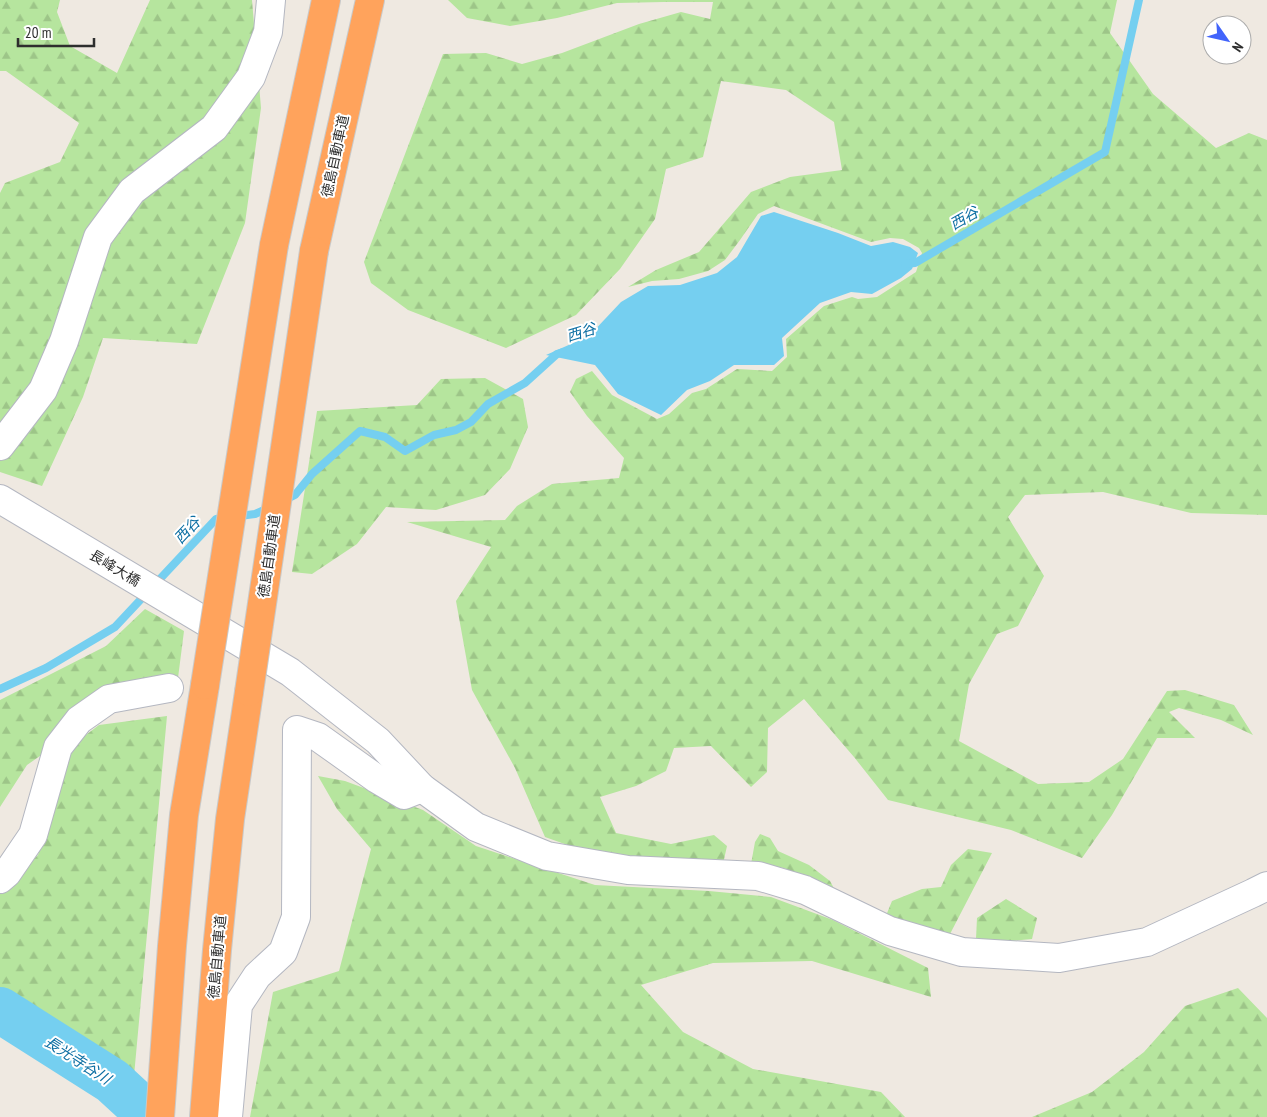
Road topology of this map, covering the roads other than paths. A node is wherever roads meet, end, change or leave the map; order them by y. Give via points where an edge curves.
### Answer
1 (271, 0) edge
2 (326, 0) edge
3 (370, 0) edge
4 (0, 446) edge
5 (0, 499) edge
6 (169, 688) dead end
7 (422, 788) junction
8 (0, 879) edge
9 (1267, 886) edge
10 (160, 1117) edge
11 (204, 1117) edge
12 (228, 1117) edge

1 - 4 street via 268,32 250,76 214,128 132,191 98,237 64,341 43,390
2 - 10 highway, bridge via 274,245 184,815
3 - 11 highway, 徳島自動車道, bridge via 314,251 230,819
5 - 7 street, 長峰大橋 via 290,672 378,742
6 - 8 street via 109,699 79,720 58,747 34,835 8,873
7 - 9 street, 長峰大橋 via 476,827 547,856 628,870 758,876 804,890 890,931 962,952 1059,958 1147,942
7 - 12 street via 404,795 377,780 318,737 297,730 296,917 283,952 257,976 238,1005

